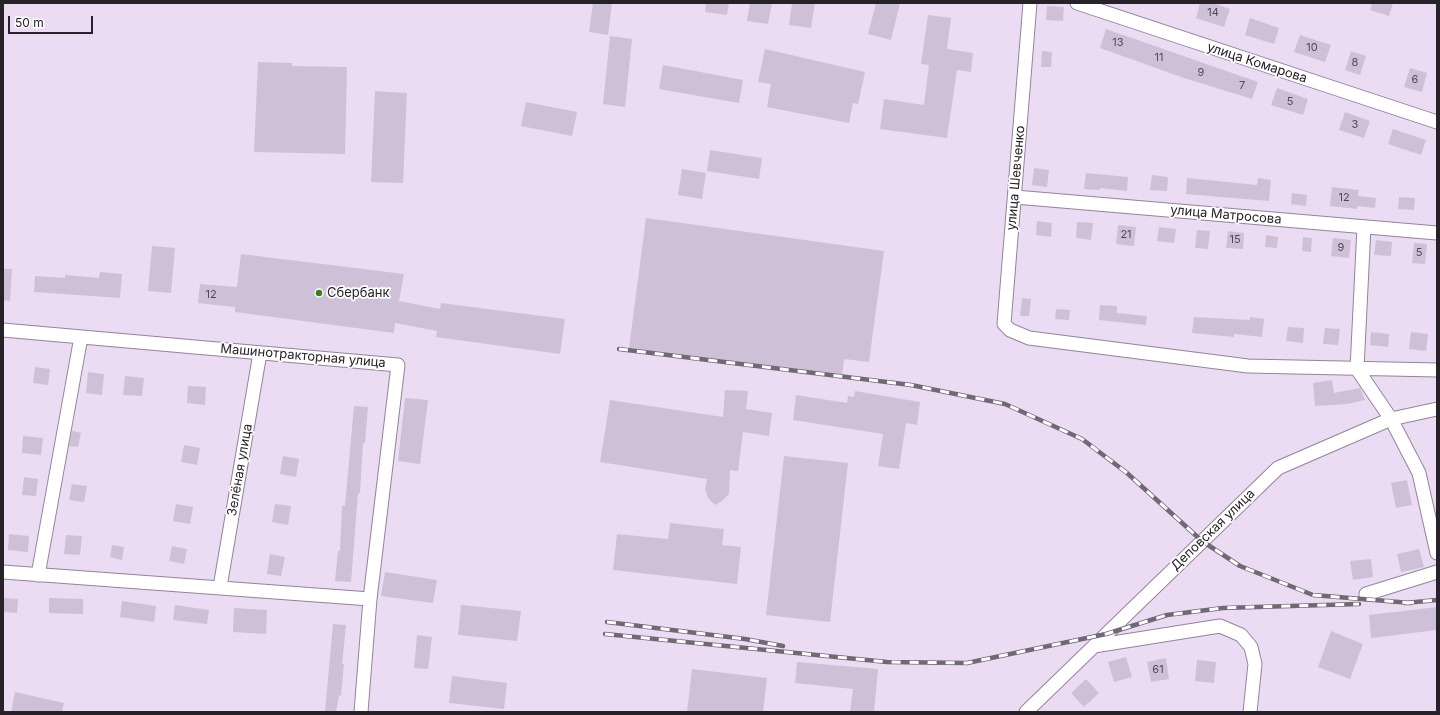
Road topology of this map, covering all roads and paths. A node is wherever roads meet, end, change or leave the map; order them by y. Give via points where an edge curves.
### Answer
1 (1030, 3) edge
2 (1077, 3) edge
3 (1437, 122) edge
4 (1015, 197) junction
5 (1364, 227) junction
6 (1437, 233) edge
7 (3, 330) edge
8 (81, 337) junction
9 (260, 353) junction
10 (1358, 369) junction
11 (1437, 370) edge
12 (1437, 409) edge
13 (1391, 419) junction
14 (1437, 553) edge
15 (3, 572) edge
16 (1437, 572) edge
17 (38, 575) junction
18 (220, 587) junction
19 (1366, 594) dead end
20 (370, 599) junction
21 (1094, 646) junction
22 (361, 712) edge
23 (1026, 712) edge
24 (1250, 712) edge

1 - 4 street, улица Шевченко
2 - 3 street, улица Комарова
4 - 5 street, улица Матросова
4 - 10 street, улица Шевченко via 1004,324 1010,330 1029,338 1248,366
5 - 6 street, улица Матросова
5 - 10 street
7 - 8 street, Машинотракторная улица
8 - 9 street, Машинотракторная улица
8 - 17 street
9 - 18 street, Зелёная улица
9 - 20 street, Машинотракторная улица via 398,364
10 - 11 street
10 - 13 street
12 - 13 street, Деповская улица
13 - 14 street via 1420,473
13 - 21 street, Деповская улица via 1278,468
15 - 17 street
16 - 19 street
17 - 18 street
18 - 20 street
20 - 22 street, Машинотракторная улица
21 - 23 street, Деповская улица
21 - 24 street via 1220,626 1241,635 1251,647 1256,664

